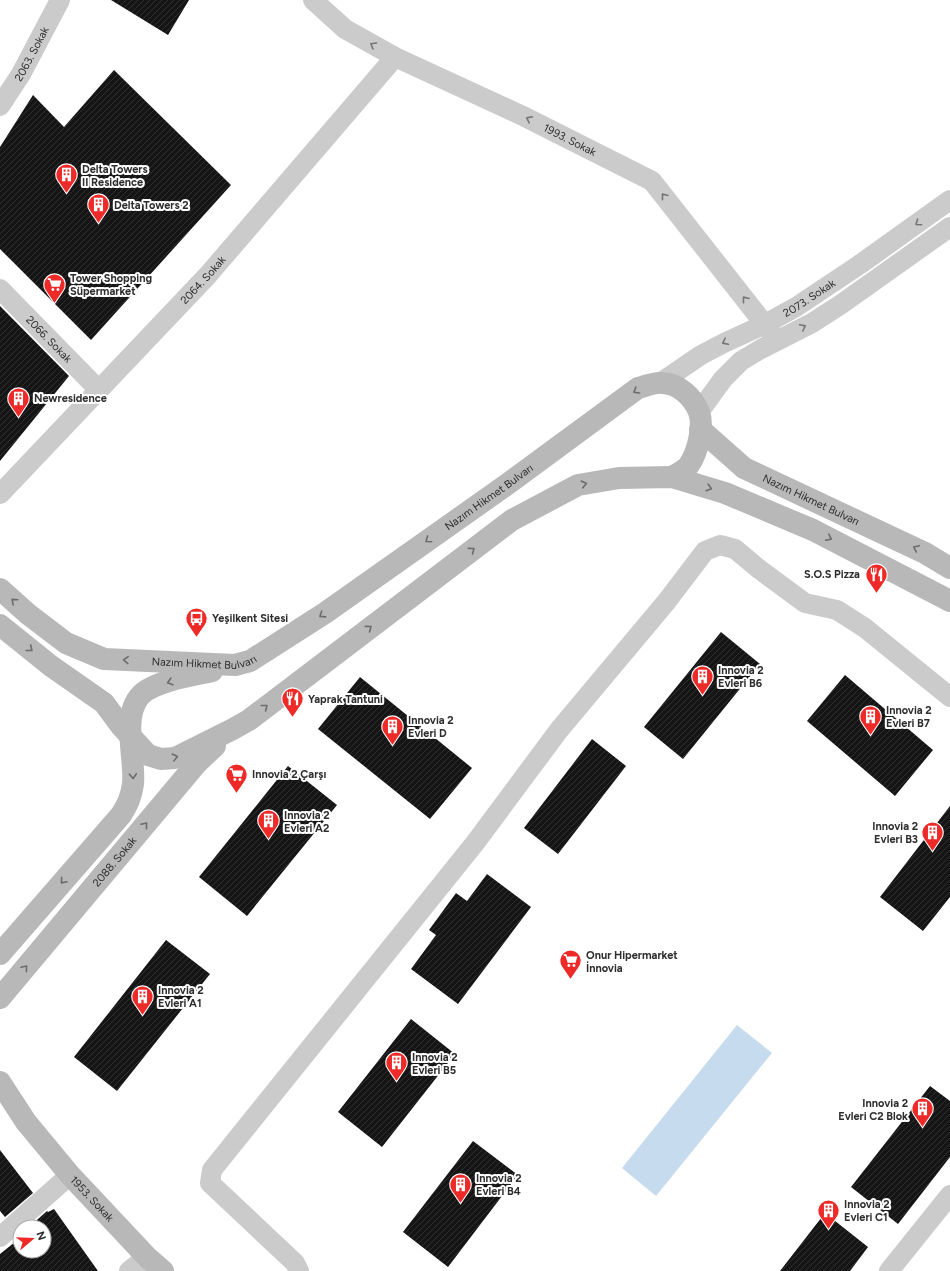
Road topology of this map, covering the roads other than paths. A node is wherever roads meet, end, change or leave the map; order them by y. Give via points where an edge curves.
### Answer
1 (60, 0) edge
2 (313, 0) edge
3 (395, 57) junction
4 (0, 106) edge
5 (950, 200) edge
6 (950, 227) edge
7 (7, 299) edge
8 (765, 324) junction
9 (777, 340) junction
10 (660, 383) junction
11 (99, 390) junction
12 (700, 421) junction
13 (672, 477) junction
14 (0, 494) edge
15 (950, 568) edge
16 (0, 589) edge
17 (950, 601) edge
18 (0, 625) edge
19 (235, 665) junction
20 (950, 697) edge
21 (234, 730) junction
22 (130, 737) junction
23 (0, 954) edge
24 (0, 998) edge
25 (0, 1082) edge
26 (0, 1100) edge
27 (26, 1122) junction
28 (70, 1175) junction
29 (950, 1195) edge
30 (0, 1237) edge
31 (146, 1257) junction
32 (129, 1271) edge
33 (162, 1271) edge
34 (299, 1271) edge
35 (889, 1271) edge

1 - 4 street, 2063. Sokak via 21,74
3 -> 2 street, 1993. Sokak via 345,29
8 -> 3 street, 1993. Sokak via 652,181 523,116
3 - 11 street, 2064. Sokak via 208,275
5 -> 8 street, 2073. Sokak via 859,265 796,307
9 -> 6 street, 2073. Sokak via 840,306
7 - 11 street, 2066. Sokak
8 - 9 street, 1993. Sokak
8 -> 10 street, 2073. Sokak via 701,355
9 - 12 street, 2073. Sokak via 741,361 723,379
10 - 12 main road, Nazım Hikmet Bulvarı via 683,390 692,400
10 -> 19 main road, Nazım Hikmet Bulvarı via 638,388 325,613 250,661
11 - 14 street, 2064. Sokak
12 - 13 main road via 698,449 688,466
15 -> 12 main road, Nazım Hikmet Bulvarı via 926,553 744,468
13 -> 17 main road via 726,493 813,530
21 -> 13 main road via 512,520 578,485 619,478
19 -> 16 main road, Nazım Hikmet Bulvarı via 104,659 66,643
18 -> 22 main road via 51,666 104,703
19 -> 22 main road via 159,684 146,691 138,698 134,708
20 - 34 street via 865,628 837,610 805,603 735,549 720,545 705,551 560,730 475,843 212,1170 210,1183 295,1263
22 -> 21 main road via 148,755 161,759 175,758
24 -> 21 main road, 2088. Sokak via 197,763
22 -> 23 main road via 133,782 130,800 121,815
25 - 27 main road
26 - 27 main road
27 - 28 main road, 1953. Sokak
28 - 30 street
28 - 31 main road, 1953. Sokak
29 - 35 street
31 - 32 street
31 - 33 main road, 1953. Sokak

